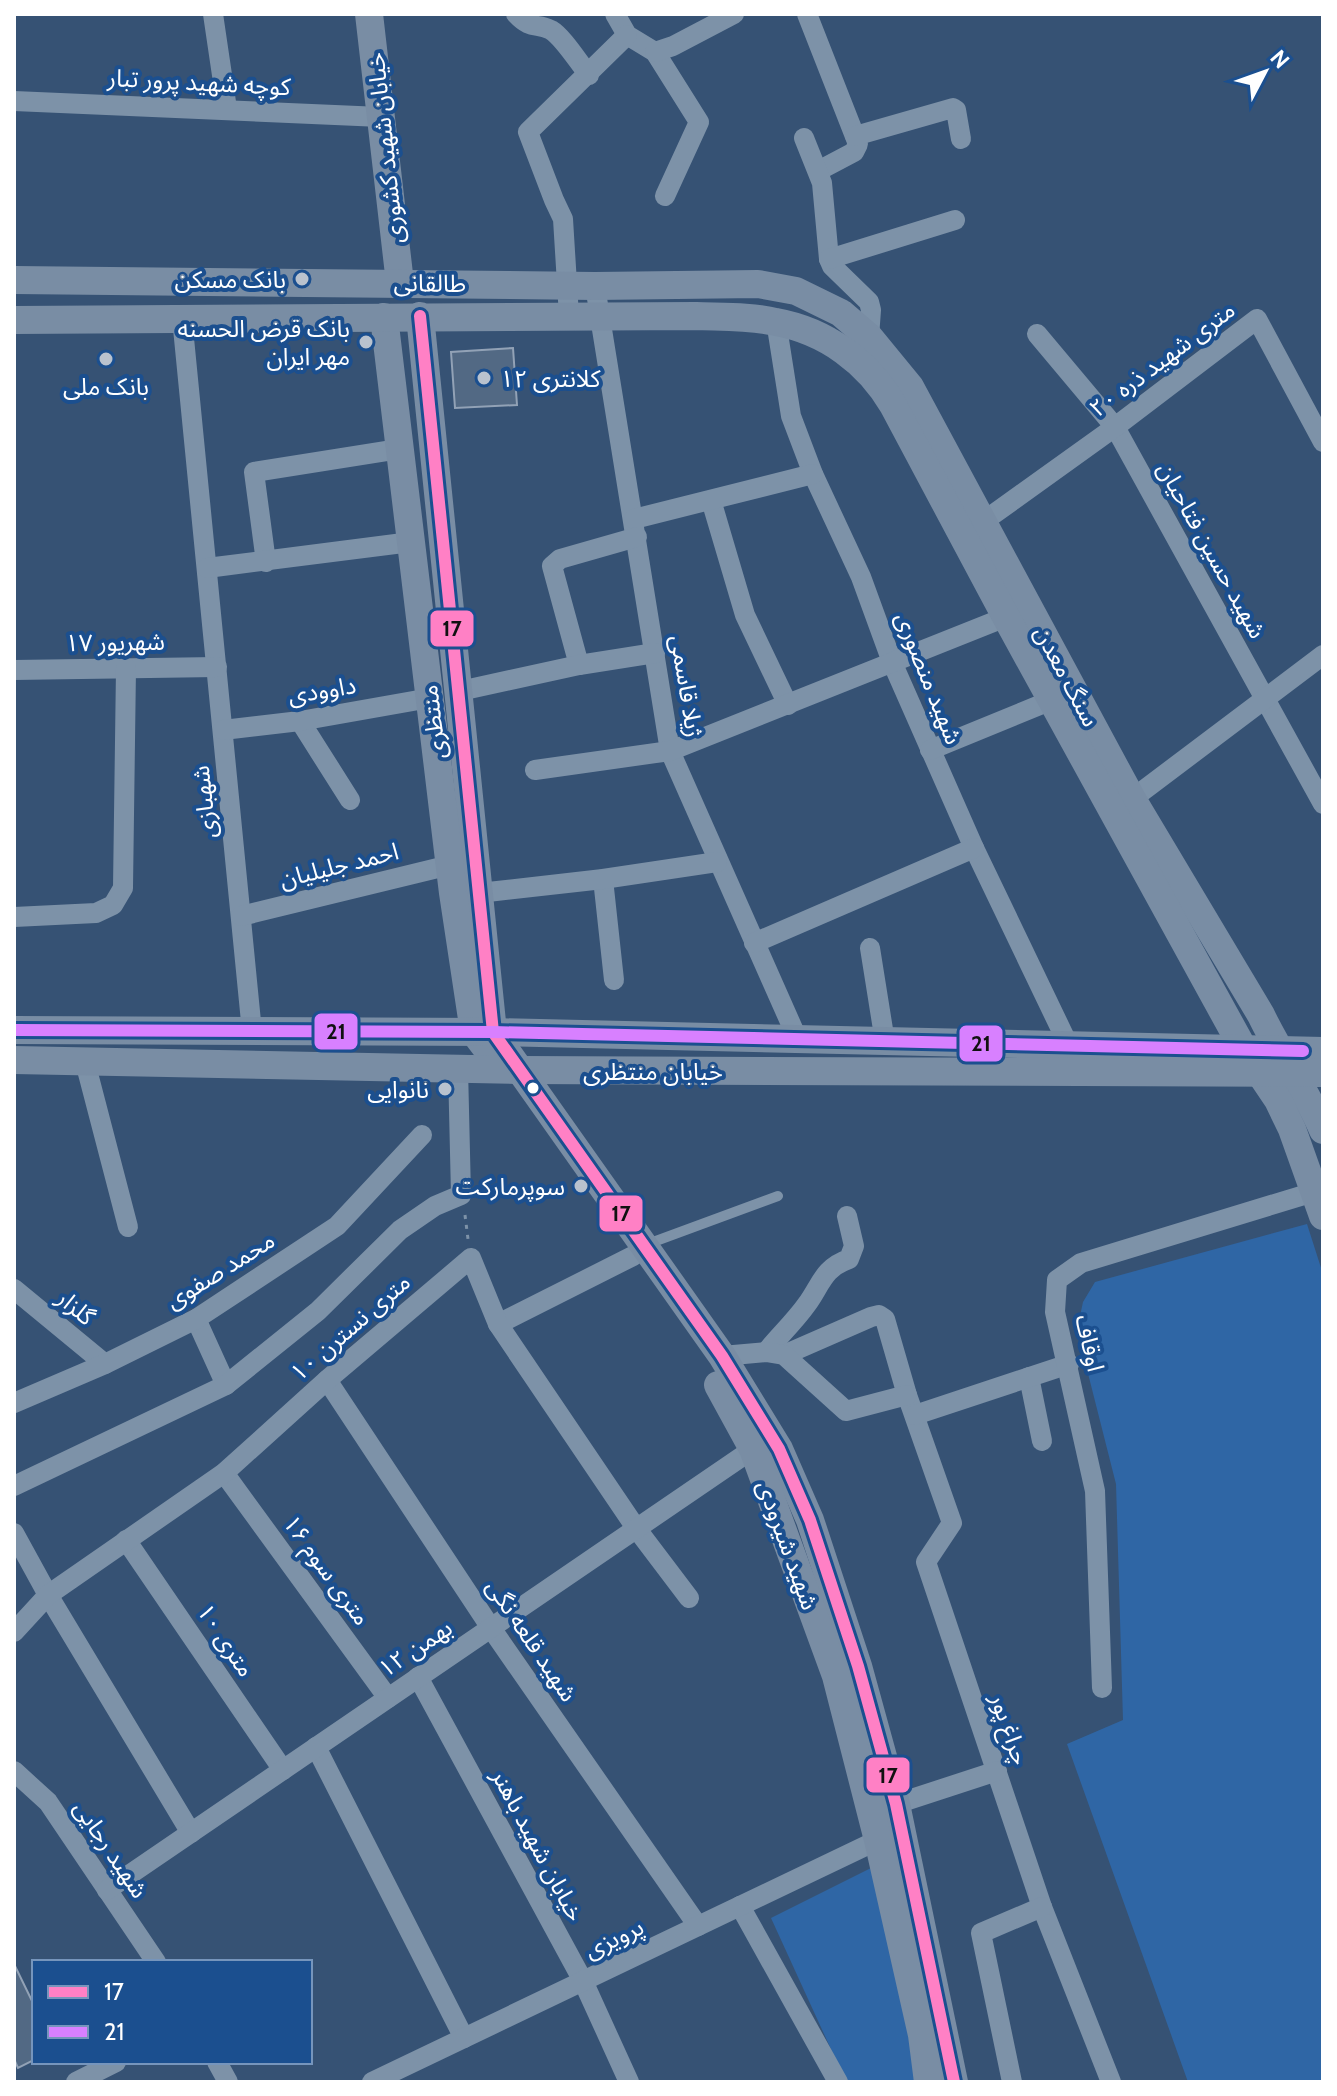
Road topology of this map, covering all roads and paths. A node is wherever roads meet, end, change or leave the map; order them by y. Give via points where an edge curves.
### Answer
1 (213, 14) edge
2 (369, 14) edge
3 (516, 14) edge
4 (615, 14) edge
5 (734, 14) edge
6 (807, 14) edge
7 (627, 35) junction
8 (655, 52) junction
9 (589, 75) junction
10 (14, 101) edge
11 (227, 109) junction
12 (381, 117) junction
13 (855, 136) junction
14 (804, 138) dead end
15 (961, 139) dead end
16 (818, 171) junction
17 (665, 196) dead end
18 (955, 220) dead end
19 (829, 259) junction
20 (14, 280) edge
21 (400, 283) junction
22 (566, 286) junction
23 (595, 286) junction
24 (841, 313) joint
25 (420, 316) junction
26 (569, 316) junction
27 (599, 316) junction
28 (384, 317) junction
29 (182, 318) junction
30 (14, 320) edge
31 (776, 321) junction
32 (1037, 334) dead end
33 (869, 337) junction
34 (837, 345) joint
35 (1115, 427) junction
36 (1323, 442) edge
37 (399, 449) junction
38 (813, 474) junction
39 (711, 500) junction
40 (984, 521) junction
41 (636, 528) junction
42 (411, 542) junction
43 (266, 562) junction
44 (207, 568) junction
45 (1006, 617) junction
46 (655, 653) junction
47 (1323, 655) edge
48 (892, 662) junction
49 (579, 665) junction
50 (217, 667) junction
51 (126, 668) junction
52 (14, 670) edge
53 (460, 691) junction
54 (430, 698) junction
55 (1263, 699) junction
56 (1052, 700) junction
57 (788, 705) junction
58 (300, 721) junction
59 (223, 730) junction
60 (930, 750) junction
61 (670, 751) junction
62 (535, 770) dead end
63 (1132, 799) junction
64 (350, 800) dead end
65 (1323, 804) edge
66 (974, 848) junction
67 (717, 862) junction
68 (450, 865) junction
69 (603, 879) junction
70 (479, 893) junction
71 (241, 916) junction
72 (14, 917) edge
73 (754, 943) junction
74 (870, 948) dead end
75 (614, 980) dead end
76 (14, 1030) edge
77 (252, 1032) junction
78 (483, 1032) junction
79 (798, 1040) junction
80 (885, 1042) junction
81 (1068, 1044) junction
82 (1243, 1048) junction
83 (1310, 1059) edge
84 (14, 1060) edge
85 (85, 1062) junction
86 (458, 1068) junction
87 (511, 1070) junction
88 (1261, 1074) junction
89 (1323, 1130) edge
90 (422, 1135) dead end
91 (461, 1195) junction
92 (778, 1196) dead end
93 (1318, 1204) edge
94 (847, 1216) dead end
95 (128, 1227) dead end
96 (639, 1251) junction
97 (471, 1258) junction
98 (14, 1289) edge
99 (196, 1319) junction
100 (498, 1324) junction
101 (775, 1353) junction
102 (722, 1356) junction
103 (105, 1364) junction
104 (1069, 1364) junction
105 (1029, 1377) junction
106 (327, 1380) junction
107 (226, 1385) junction
108 (907, 1395) junction
109 (15, 1399) edge
110 (915, 1415) junction
111 (1042, 1441) dead end
112 (753, 1449) junction
113 (224, 1473) junction
114 (14, 1486) edge
115 (636, 1528) junction
116 (14, 1533) edge
117 (126, 1540) junction
118 (48, 1595) junction
119 (689, 1598) dead end
120 (491, 1628) junction
121 (14, 1632) edge
122 (418, 1677) junction
123 (1102, 1688) dead end
124 (388, 1698) junction
125 (316, 1747) junction
126 (283, 1770) junction
127 (14, 1771) edge
128 (997, 1771) junction
129 (896, 1804) junction
130 (191, 1833) junction
131 (878, 1840) junction
132 (107, 1890) junction
133 (740, 1906) junction
134 (1042, 1907) junction
135 (698, 1926) junction
136 (155, 1960) edge
137 (583, 1981) junction
138 (464, 2038) junction
139 (112, 2064) edge
140 (218, 2064) edge
141 (408, 2074) edge
142 (76, 2082) edge
143 (228, 2082) edge
144 (372, 2082) edge
145 (629, 2082) edge
146 (838, 2082) edge
147 (928, 2082) edge
148 (954, 2082) edge
149 (1012, 2082) edge
150 (1111, 2082) edge

1 - 11 street
2 - 12 main road, خیابان شهید کشوری
3 - 9 street via 532,27 555,33
4 - 7 street
5 - 8 street
6 - 13 street
7 - 8 street
7 - 9 street
8 - 17 street via 699,122
9 - 22 street via 528,132 563,219
10 - 11 street, کوچه شهید پرور تبار
11 - 12 street, کوچه شهید پرور تبار
12 - 21 main road, خیابان شهید کشوری
13 - 15 street via 953,108
13 - 16 street via 857,150
14 - 16 street
16 - 19 street
18 - 19 street
19 - 33 street via 869,302
20 - 21 main road, طالقانی
21 - 22 main road, طالقانی
22 - 23 main road, طالقانی
22 - 26 street
23 - 24 main road, طالقانی via 758,284 796,291
23 - 27 street, ژیلا قاسمی
24 - 33 main road, سنگ معدن
25 - 26 main road, طالقانی
25 - 28 main road, طالقانی
25 - 53 main road, منتظری
26 - 27 main road, طالقانی
27 - 31 main road, طالقانی
27 - 41 street, ژیلا قاسمی
28 - 29 main road, طالقانی
28 - 37 main road, منتظری
29 - 30 main road, طالقانی
29 - 44 street, شهبازی
31 - 34 main road, طالقانی
31 - 38 street, شهید منصوری via 791,416
32 - 35 street, شهید حسین فتاحیان
33 - 40 main road, سنگ معدن via 910,387
34 - 45 main road, سنگ معدن via 881,385
35 - 36 street, ۲۰ متری شهید ذره via 1257,319
35 - 40 street, ۲۰ متری شهید ذره
35 - 55 street, شهید حسین فتاحیان
37 - 42 main road, منتظری
37 - 43 street via 254,472
38 - 39 street
38 - 48 street, شهید منصوری via 861,577
39 - 41 street
39 - 57 street via 745,615
40 - 63 main road, سنگ معدن
41 - 46 street, ژیلا قاسمی
41 - 49 street via 552,566
42 - 43 street
42 - 54 main road, منتظری
43 - 44 street
44 - 50 street, شهبازی
45 - 48 street
45 - 56 main road, سنگ معدن
46 - 49 street
46 - 61 street, ژیلا قاسمی
47 - 55 street
48 - 57 street
48 - 60 street, شهید منصوری
49 - 53 street
50 - 51 street, ۱۷ شهریور
50 - 59 street, شهبازی
51 - 52 street, ۱۷ شهریور
51 - 72 street via 123,888 113,905 96,913
53 - 70 main road, منتظری
54 - 58 street, داوودی
54 - 68 main road, منتظری
55 - 63 street
55 - 65 street, شهید حسین فتاحیان
56 - 60 street
56 - 82 main road, سنگ معدن
57 - 61 street
58 - 59 street, داوودی
58 - 64 street
59 - 71 street, شهبازی
60 - 66 street, شهید منصوری
61 - 62 street
61 - 67 street, ژیلا قاسمی
63 - 83 main road, سنگ معدن via 1261,1015
66 - 73 street
66 - 81 street, شهید منصوری
67 - 69 street
67 - 73 street, ژیلا قاسمی
68 - 71 street, احمد جلیلیان
68 - 78 main road, منتظری
69 - 70 street
69 - 75 street
70 - 78 main road, منتظری
71 - 77 street, شهبازی
73 - 79 street, ژیلا قاسمی
74 - 80 street
76 - 77 main road, خیابان منتظری
77 - 78 main road, خیابان منتظری
78 - 79 main road, خیابان منتظری
78 - 87 main road, شهید شیرودی
79 - 80 main road, خیابان منتظری
80 - 81 main road, خیابان منتظری
81 - 82 main road, خیابان منتظری
82 - 83 main road, خیابان منتظری
82 - 88 main road, سنگ معدن
83 - 88 main road, خیابان منتظری
83 - 89 main road, سنگ معدن via 1309,1097
84 - 85 main road, خیابان منتظری
85 - 86 main road, خیابان منتظری
85 - 95 street
86 - 87 main road, خیابان منتظری
86 - 91 street
87 - 88 main road, خیابان منتظری
87 - 96 main road, شهید شیرودی
88 - 93 main road, سنگ معدن via 1292,1129
90 - 99 street, محمد صفوی via 337,1226
91 - 97 path
91 - 107 street via 400,1230 318,1311
92 - 96 lane
93 - 104 street, اوقاف via 1081,1263 1057,1280 1055,1312
94 - 101 street via 854,1246 849,1259 821,1279
96 - 100 street
96 - 102 main road, شهید شیرودی
96 - 112 main road, شهید شیرودی
97 - 100 street
97 - 106 street, ۱۰ متری نسترن
98 - 103 street, گلزار
99 - 103 street, محمد صفوی
99 - 107 street
100 - 115 street
101 - 102 street
101 - 108 street via 846,1411
101 - 108 street, چراغ پور via 879,1315 885,1319
102 - 129 main road, شهید شیرودی via 779,1449 810,1520
103 - 109 street, محمد صفوی
104 - 105 street
104 - 123 street, اوقاف via 1095,1491
105 - 110 street
105 - 111 street
106 - 113 street, ۱۰ متری نسترن
106 - 120 street, شهید قلعه نگی
107 - 114 street
108 - 110 street, چراغ پور
110 - 128 street, چراغ پور via 952,1523 926,1562
112 - 115 street, ۱۲ بهمن
112 - 131 main road, شهید شیرودی via 836,1676
113 - 117 street, ۱۰ متری نسترن
113 - 124 street, ۱۶ متری سوم
115 - 119 street
115 - 120 street, ۱۲ بهمن
116 - 118 street
117 - 118 street, ۱۰ متری نسترن
117 - 126 street, ۱۰ متری
118 - 121 street, ۱۰ متری نسترن
118 - 130 street
120 - 122 street, ۱۲ بهمن
120 - 135 street, شهید قلعه نگی
122 - 124 street, ۱۲ بهمن
122 - 137 street, خیابان شهید باهنر
124 - 125 street, ۱۲ بهمن
125 - 126 street, ۱۲ بهمن
125 - 138 street
126 - 130 street, ۱۲ بهمن
127 - 132 street, شهید رجایی via 48,1802
128 - 129 street
128 - 134 street, چراغ پور
129 - 148 main road, شهید شیرودی
130 - 132 street, ۱۲ بهمن
131 - 133 street, پرویزی
131 - 147 main road, شهید شیرودی
132 - 136 street, شهید رجایی
133 - 135 street, پرویزی
133 - 146 street
134 - 149 street via 981,1933
134 - 150 street, چراغ پور
135 - 137 street, پرویزی
137 - 138 street, پرویزی
137 - 145 street, خیابان شهید باهنر
138 - 141 street, پرویزی
139 - 142 street
140 - 143 street
141 - 144 street, پرویزی

